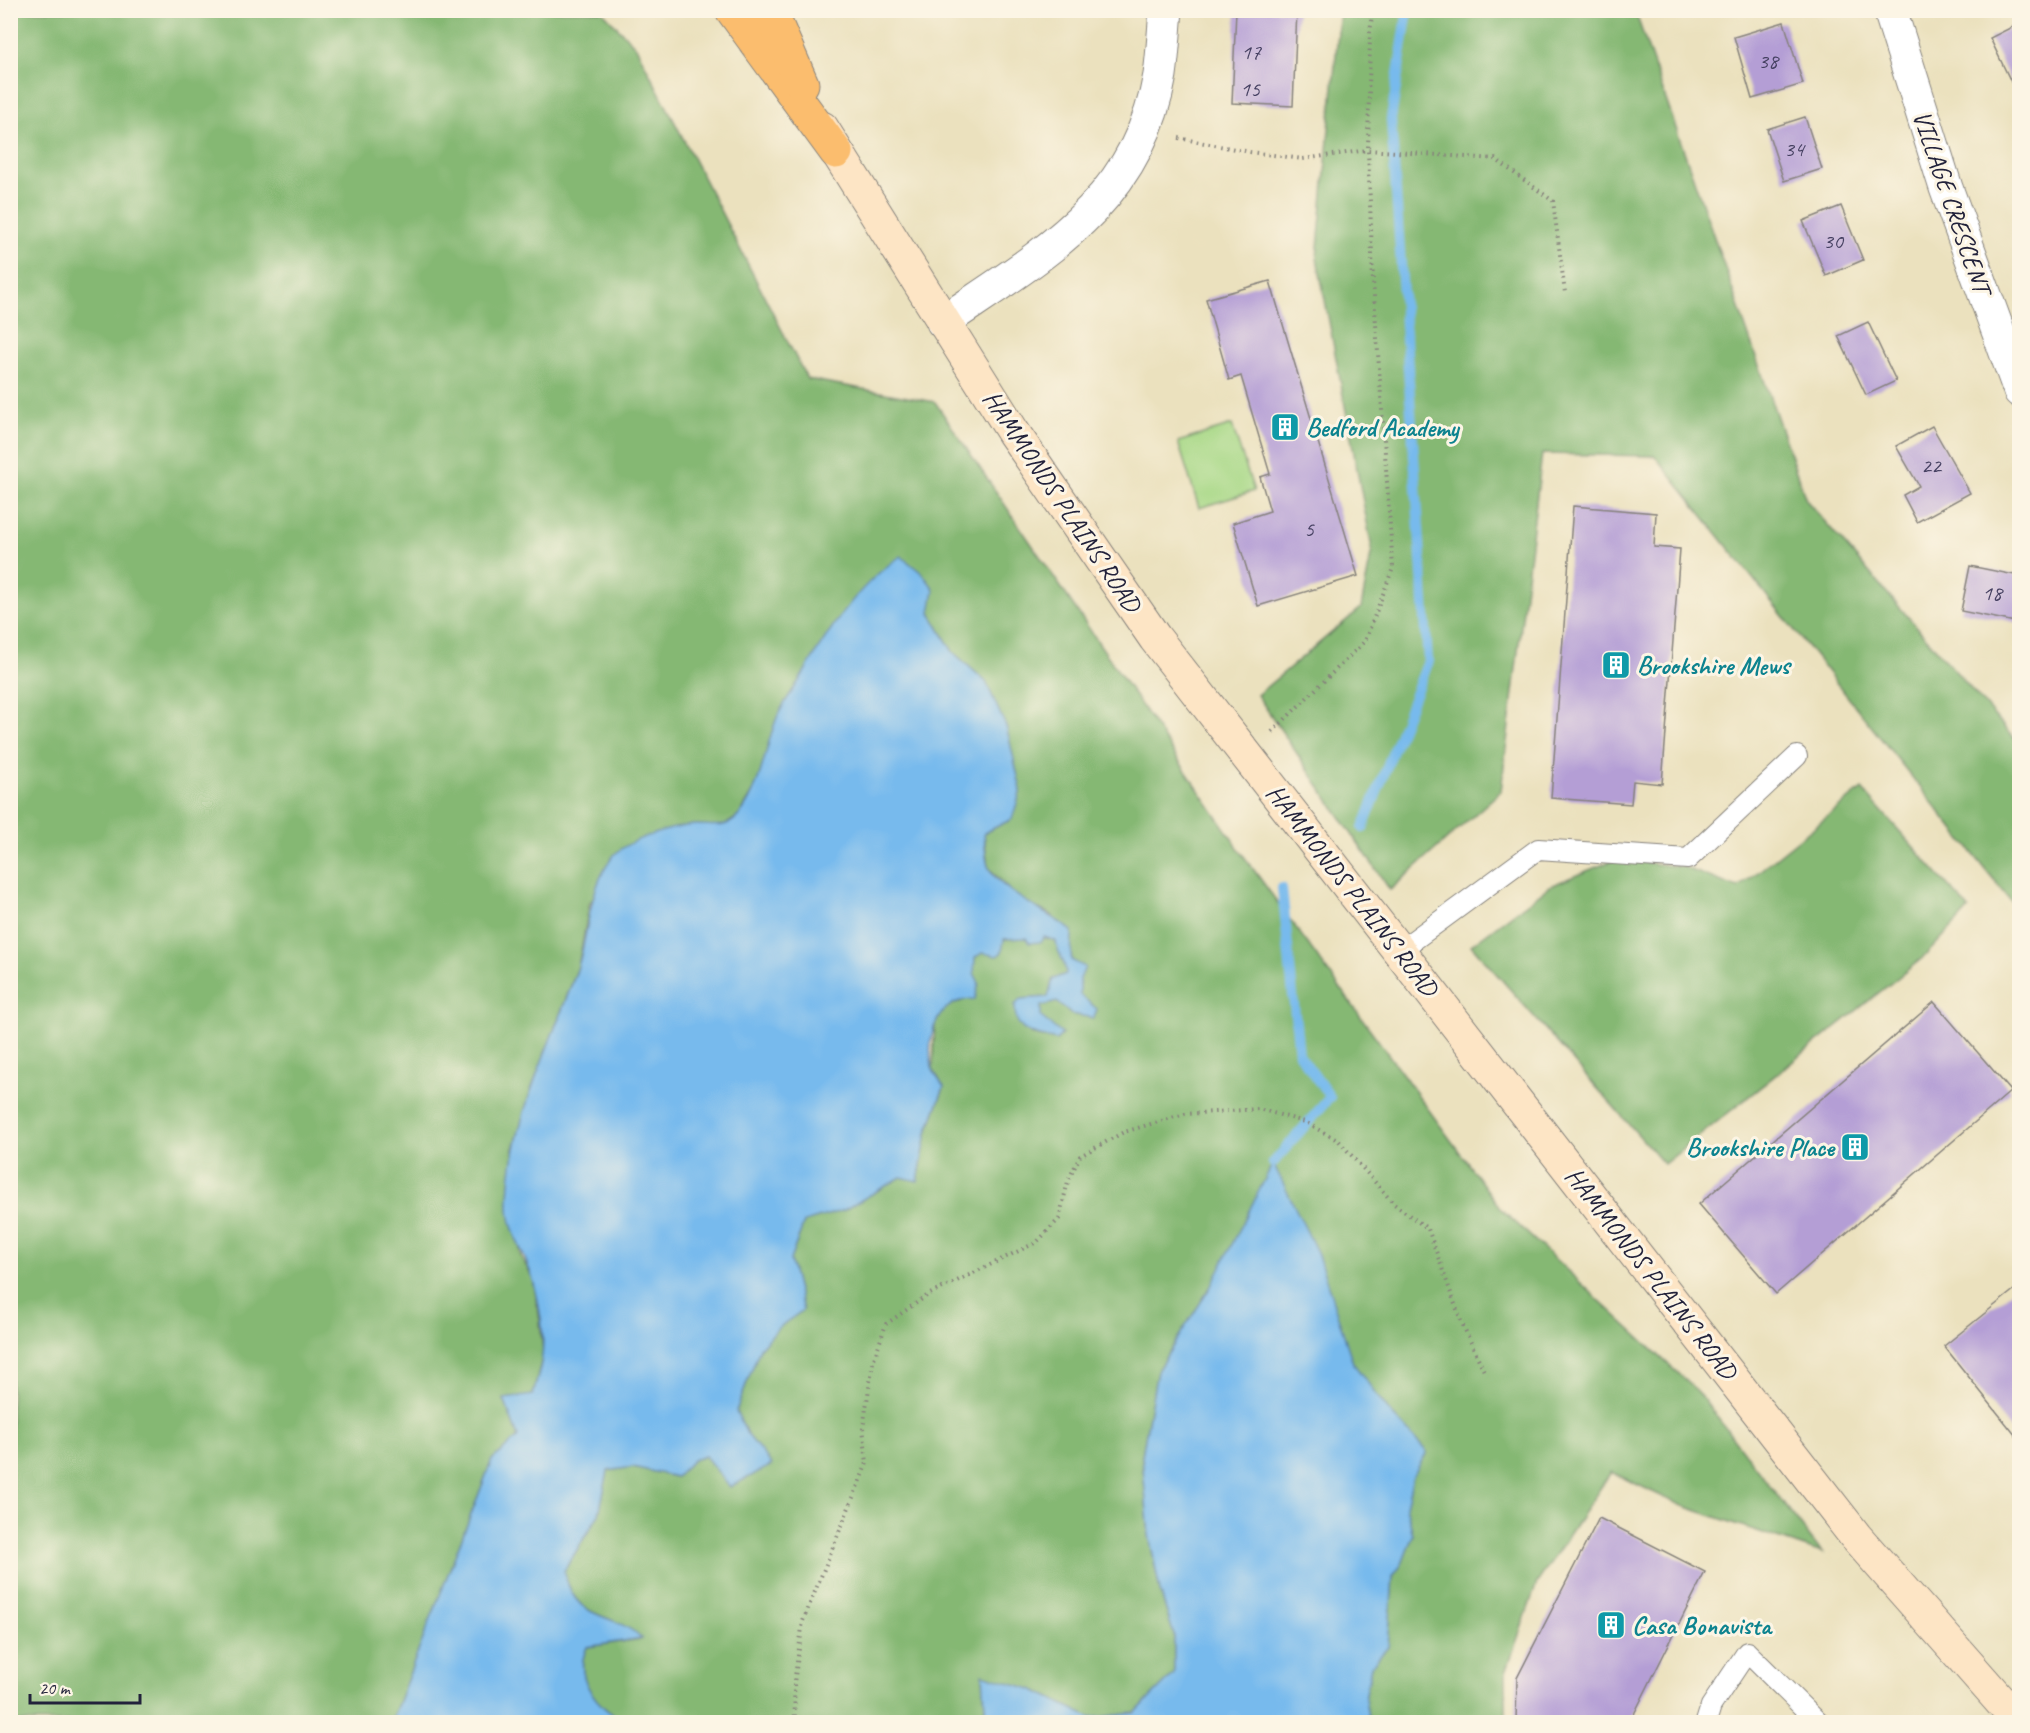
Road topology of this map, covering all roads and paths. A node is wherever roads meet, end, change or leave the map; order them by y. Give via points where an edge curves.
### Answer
1 (732, 10) edge
2 (750, 10) edge
3 (770, 10) edge
4 (1166, 10) edge
5 (1373, 10) edge
6 (1890, 10) edge
7 (819, 124) junction
8 (1143, 131) junction
9 (1368, 150) junction
10 (836, 152) junction
11 (1565, 293) dead end
12 (943, 322) junction
13 (2019, 391) edge
14 (1247, 756) junction
15 (1797, 756) dead end
16 (1399, 951) junction
17 (1484, 1371) dead end
18 (795, 1722) edge
19 (1706, 1722) edge
20 (1818, 1722) edge
21 (2019, 1722) edge

1 - 10 highway
2 - 7 main road, HAMMONDS PLAINS ROAD
3 - 7 highway
4 - 8 street via 1160,75
5 - 9 path
6 - 13 street, VILLAGE CRESCENT via 1946,188
7 - 10 main road, HAMMONDS PLAINS ROAD
8 - 9 path via 1303,159
8 - 12 street via 1114,183 1076,227
9 - 11 path via 1495,159 1544,194 1553,201
9 - 14 path via 1379,392 1394,567 1365,641
10 - 12 main road, HAMMONDS PLAINS ROAD
12 - 14 main road, HAMMONDS PLAINS ROAD via 1013,432 1155,638
14 - 16 main road, HAMMONDS PLAINS ROAD
15 - 16 lane via 1688,859 1538,849
16 - 21 main road, HAMMONDS PLAINS ROAD via 1856,1537
17 - 18 path via 1461,1321 1428,1229 1394,1204 1339,1141 1305,1122 1259,1109 1185,1114 1124,1132 1080,1156 1068,1181 1059,1220 1036,1242 928,1295 886,1324 873,1362 863,1428 867,1463 804,1621 794,1683
19 - 20 lane via 1711,1706 1747,1652

